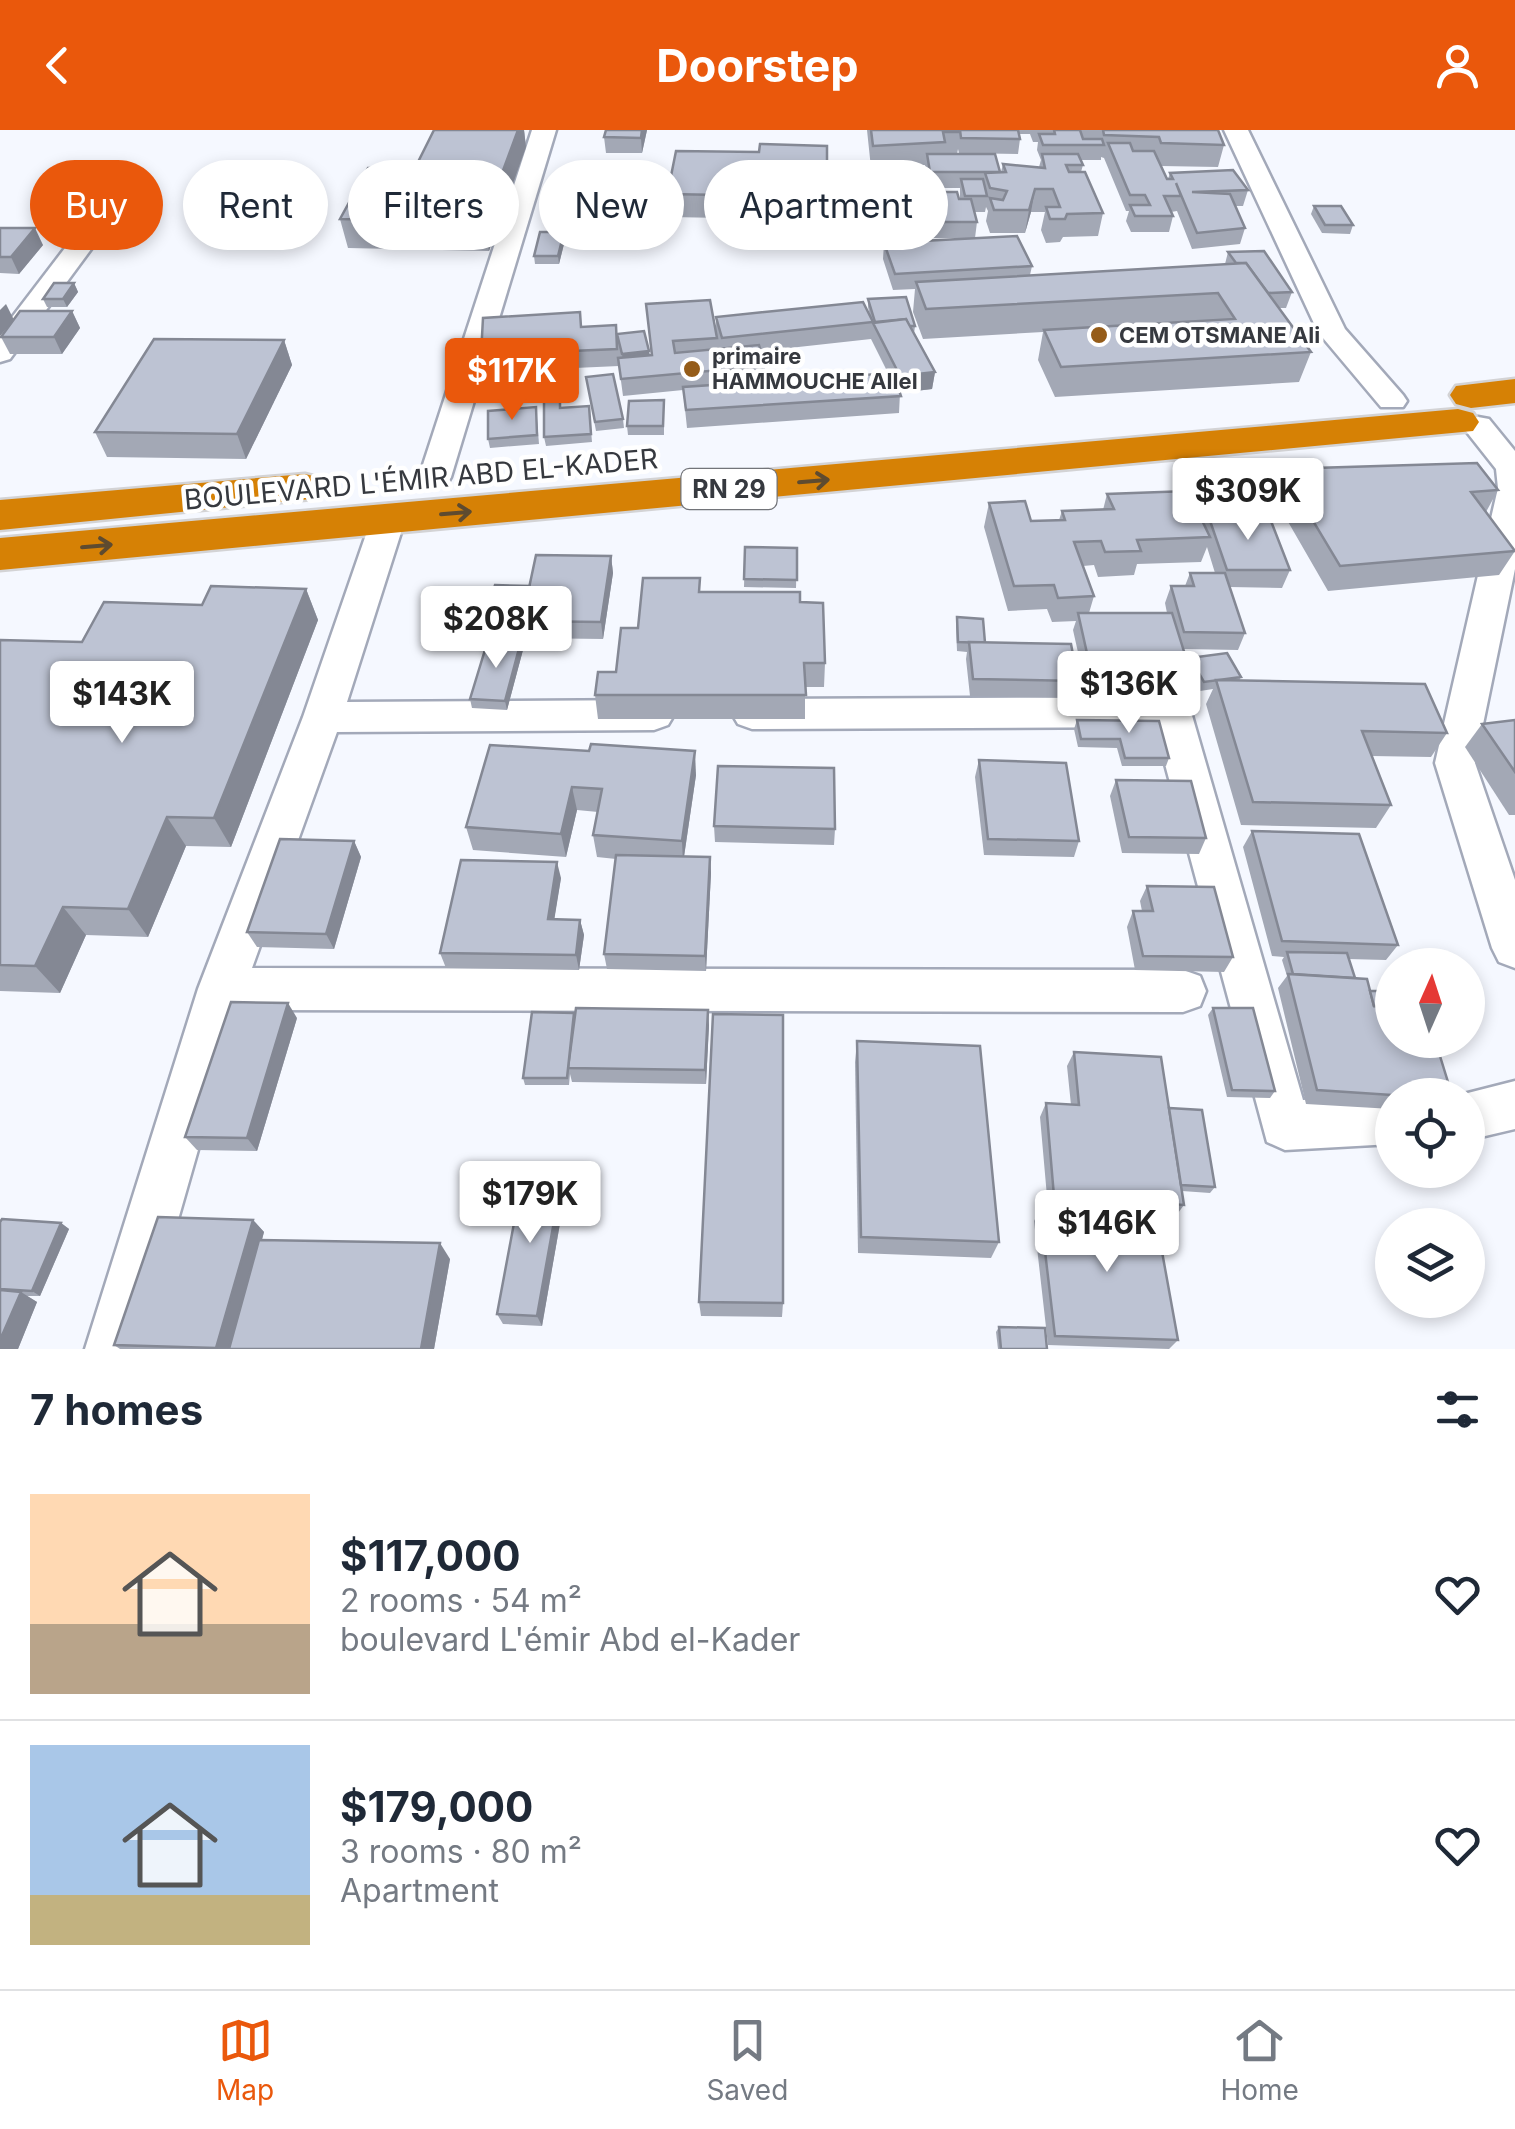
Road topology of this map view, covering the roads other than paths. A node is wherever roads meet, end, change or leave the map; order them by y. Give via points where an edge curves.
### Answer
1 (544, 130) edge
2 (1236, 130) edge
3 (78, 250) edge
4 (0, 353) edge
5 (1392, 401) junction
6 (1482, 410) edge
7 (435, 477) junction
8 (0, 515) edge
9 (388, 520) junction
10 (0, 554) edge
11 (323, 717) junction
12 (1515, 948) edge
13 (220, 990) junction
14 (1183, 991) dead end
15 (1515, 1105) edge
16 (1485, 1112) edge
17 (1375, 1121) edge
18 (113, 1349) edge

1 - 7 street
2 - 5 street via 1332,332
3 - 4 street
5 - 6 highway, BOULEVARD L'ÉMIR ABD EL-KADER / RN 29
5 - 7 highway, BOULEVARD L'ÉMIR ABD EL-KADER / RN 29
9 -> 6 highway, RN 29
6 - 12 street via 1512,468 1515,488 1455,763
7 - 8 highway, BOULEVARD L'ÉMIR ABD EL-KADER / RN 29
10 -> 9 highway, RN 29
9 - 11 street
11 - 13 street
11 - 17 street via 1171,712 1286,1125
13 - 14 street
13 - 18 street
15 - 16 street

